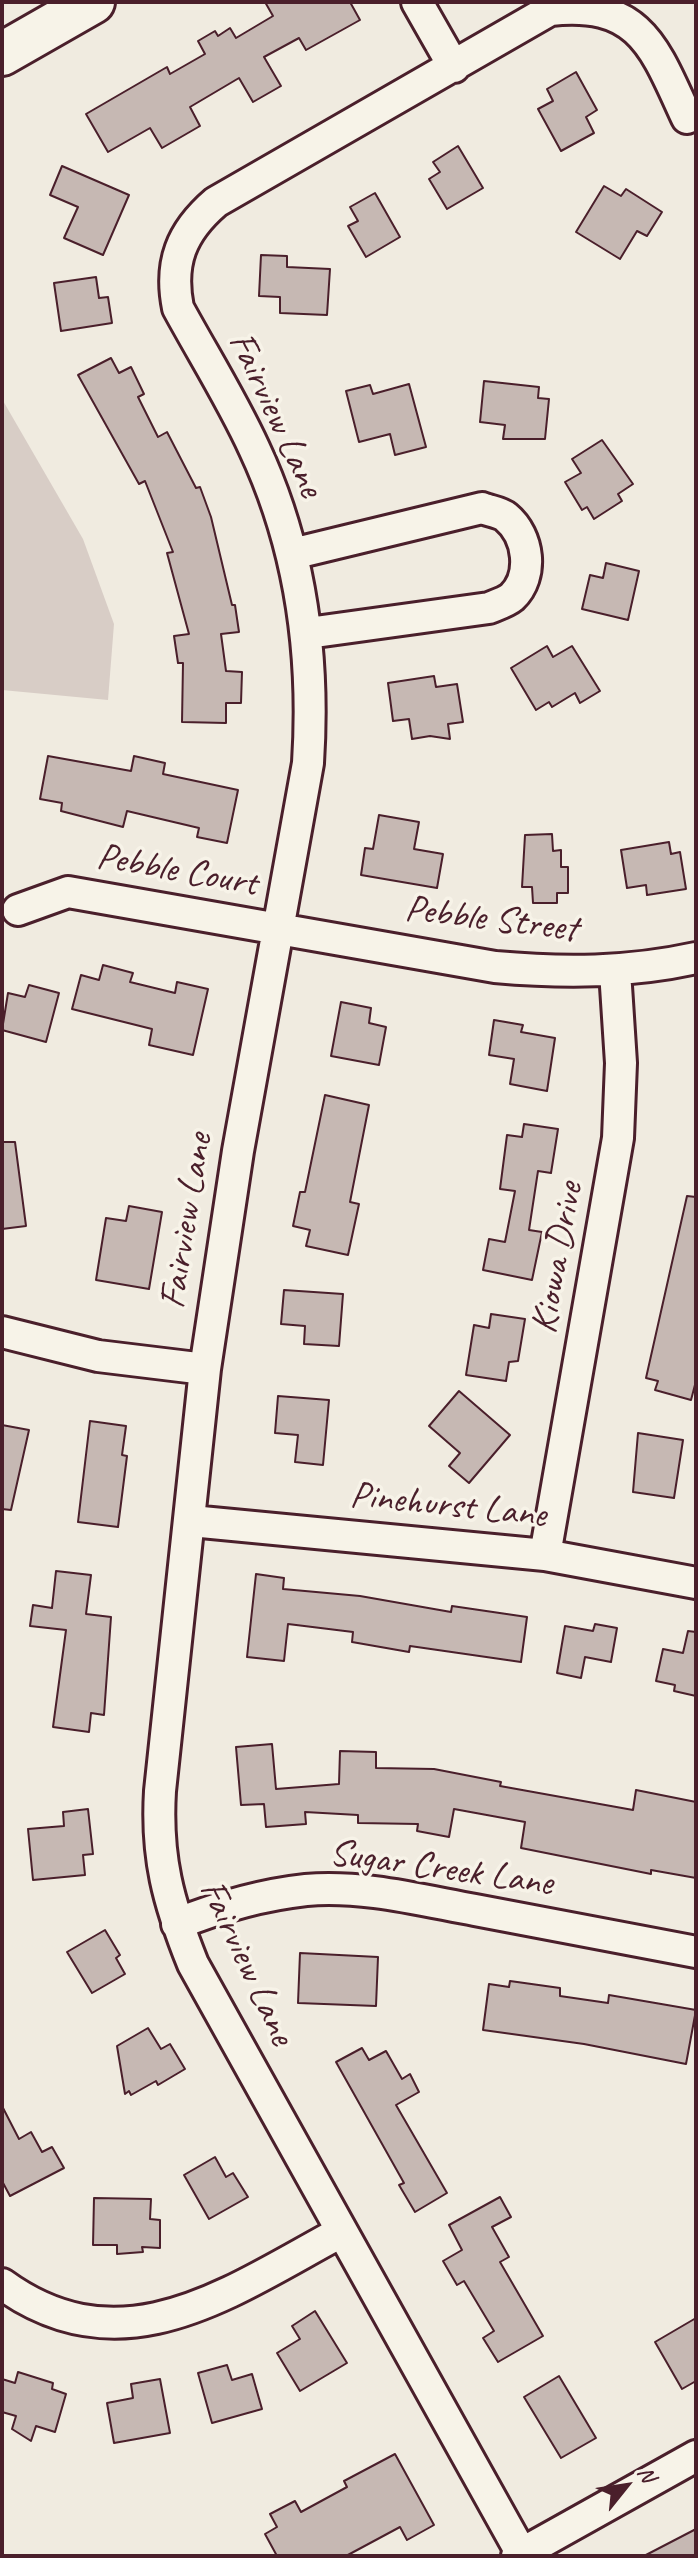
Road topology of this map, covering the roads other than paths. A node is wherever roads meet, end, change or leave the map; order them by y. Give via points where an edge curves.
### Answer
1 (93, 2) edge
2 (417, 2) edge
3 (2, 54) edge
4 (454, 67) junction
5 (687, 118) dead end
6 (292, 554) junction
7 (308, 633) junction
8 (18, 910) dead end
9 (278, 929) junction
10 (696, 958) edge
11 (615, 971) junction
12 (2, 1332) edge
13 (205, 1369) junction
14 (191, 1521) junction
15 (545, 1555) junction
16 (696, 1583) edge
17 (177, 1924) junction
18 (696, 1952) edge
19 (341, 2232) junction
20 (2, 2284) edge
21 (696, 2456) edge
22 (520, 2555) edge

1 - 3 street
2 - 4 street
4 - 5 street, Fairview Lane via 550,10 599,5 638,25
4 - 6 street, Fairview Lane via 216,202 199,217 175,258 178,308 254,447
6 - 7 street, Fairview Lane
6 - 7 street via 482,508 505,516 520,535 528,560 523,581 511,598 489,608
7 - 9 street, Fairview Lane via 308,763
8 - 9 street, Pebble Court via 68,892
9 - 11 street, Pebble Street via 495,967
9 - 13 street, Fairview Lane
10 - 11 street, Pebble Street
11 - 15 street, Kiowa Drive via 621,1063 618,1138
12 - 13 street via 98,1356
13 - 14 street, Fairview Lane
14 - 15 street, Pinehurst Lane
14 - 17 street, Fairview Lane via 157,1837
15 - 16 street, Pinehurst Lane
17 - 18 street, Sugar Creek Lane via 263,1896 353,1891
17 - 19 street, Fairview Lane via 193,1964
19 - 20 street via 201,2307 145,2322 108,2324 58,2314
19 - 22 street, Fairview Lane
21 - 22 street

